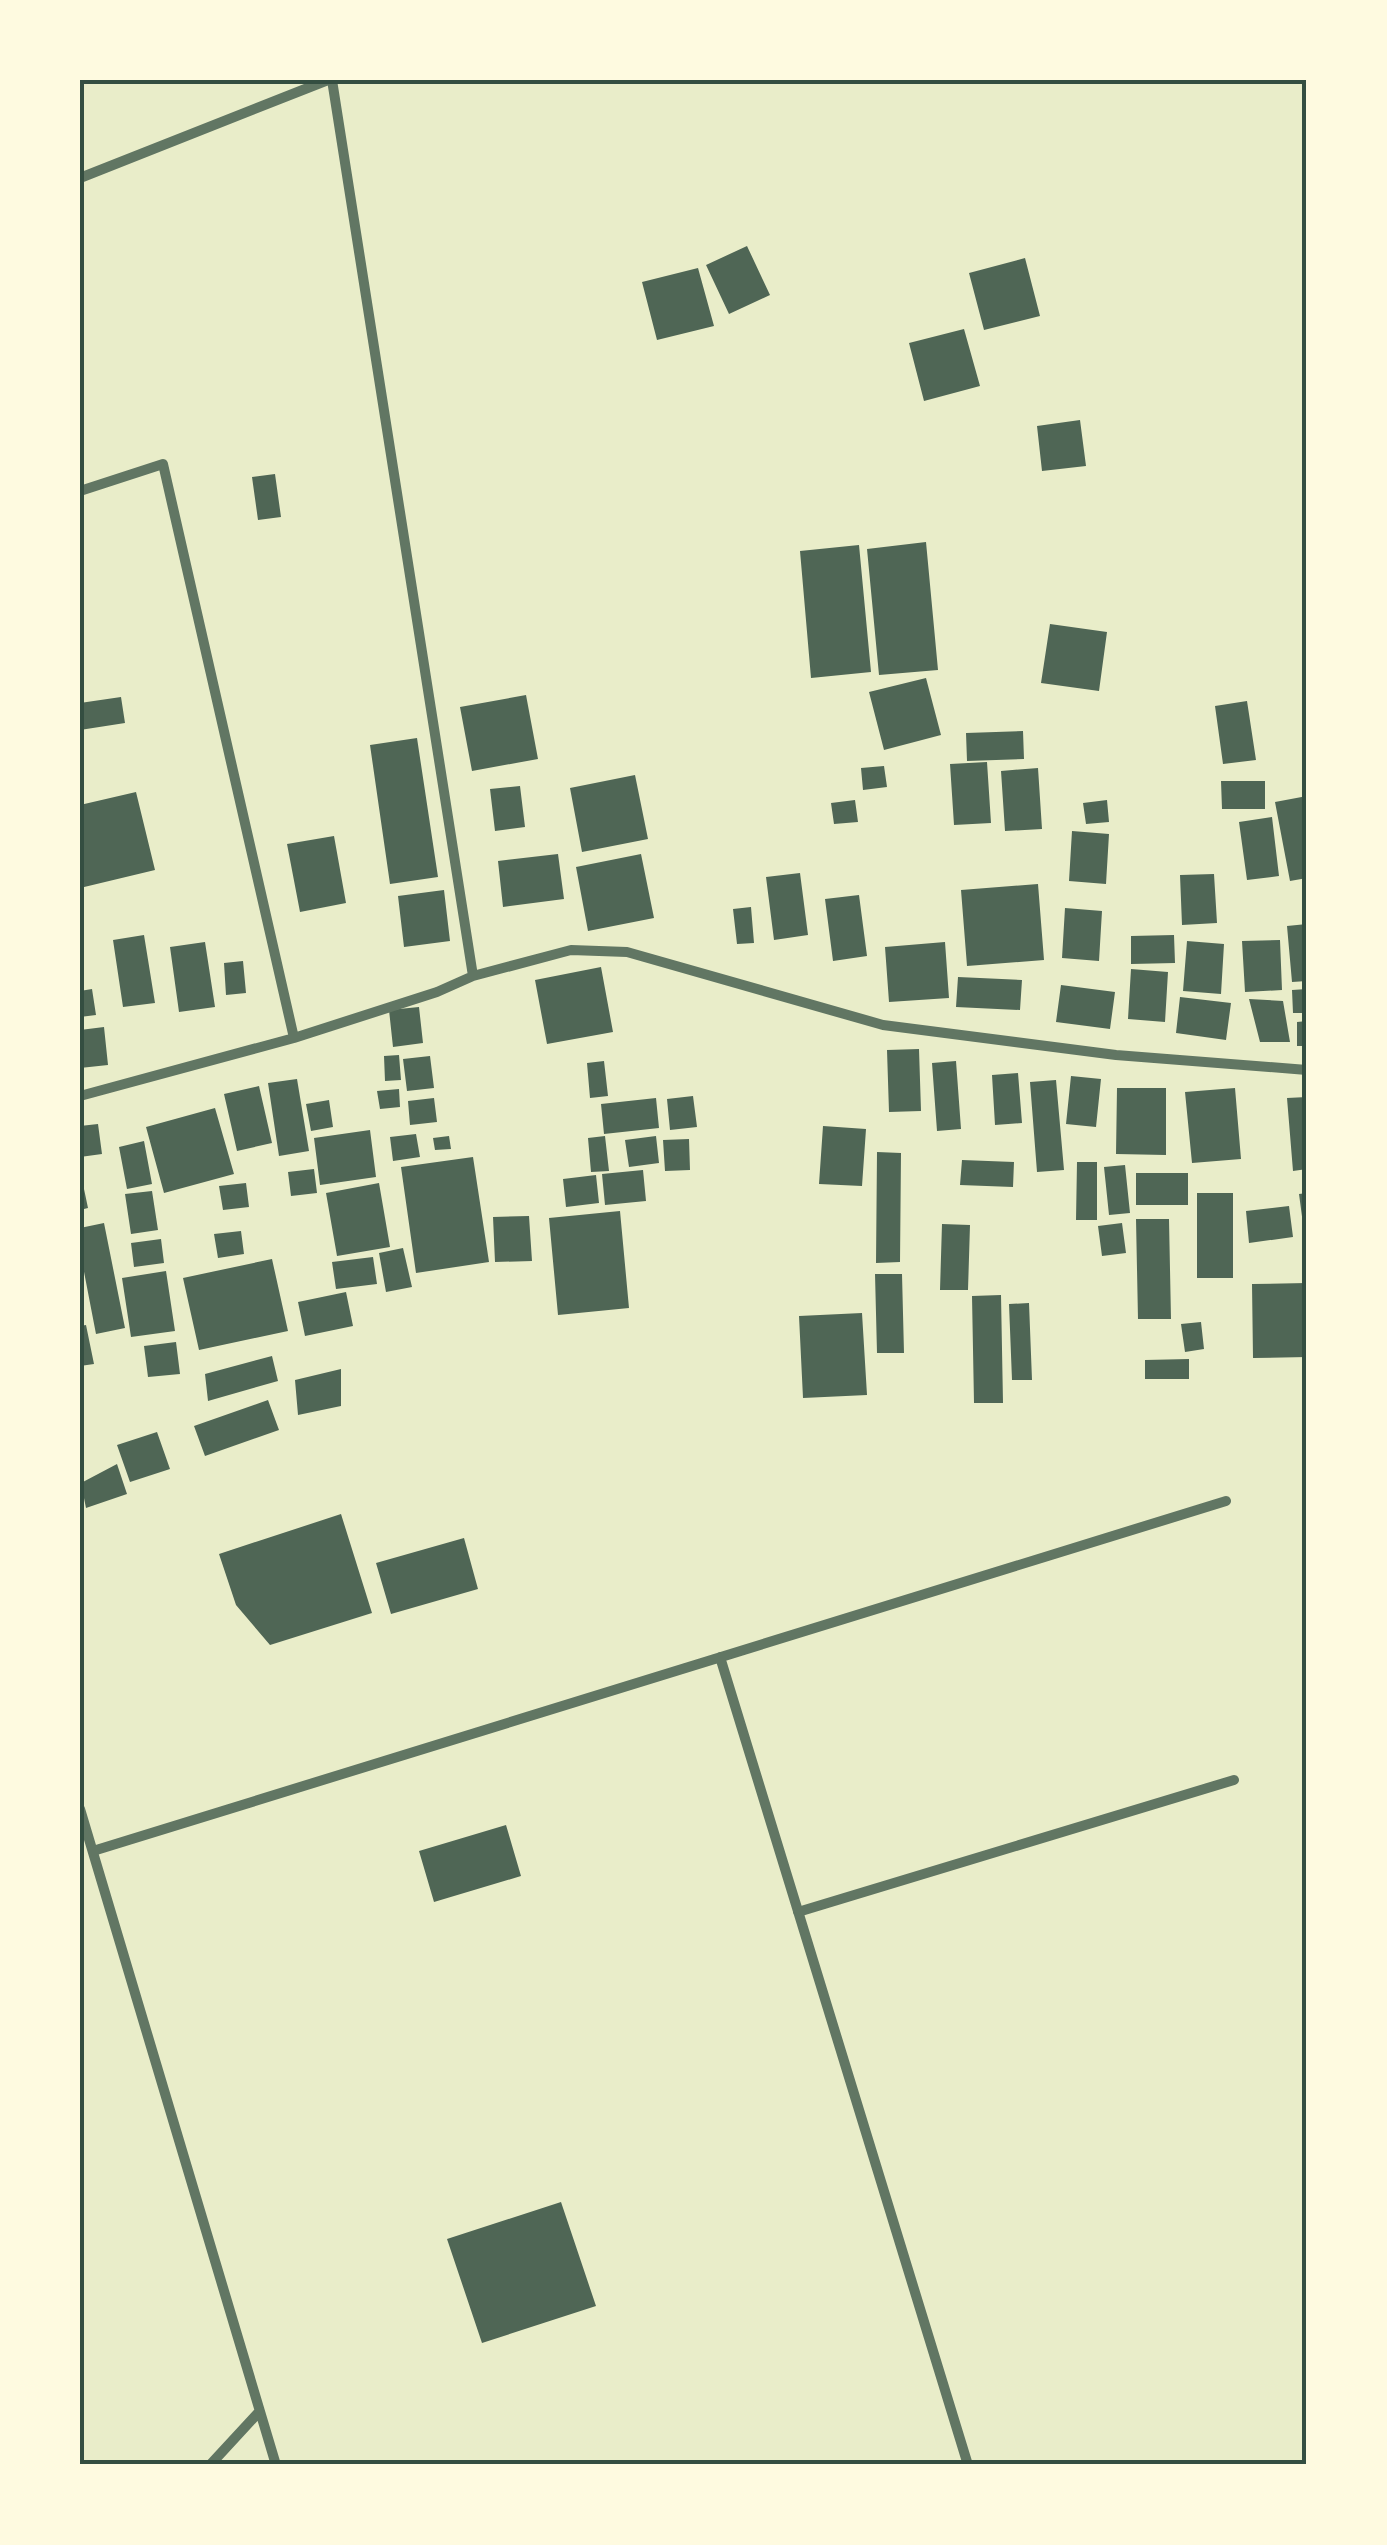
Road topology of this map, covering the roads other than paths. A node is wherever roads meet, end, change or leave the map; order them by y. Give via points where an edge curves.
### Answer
1 (330, 80) edge
2 (80, 178) edge
3 (80, 491) edge
4 (472, 976) junction
5 (294, 1038) junction
6 (1307, 1070) edge
7 (80, 1096) edge
8 (1226, 1501) dead end
9 (720, 1657) junction
10 (1234, 1780) dead end
11 (80, 1809) edge
12 (93, 1851) junction
13 (798, 1912) junction
14 (260, 2412) junction
15 (210, 2465) edge
16 (276, 2465) edge
17 (968, 2465) edge

1 - 2 street
1 - 4 street
3 - 5 street via 162,464
4 - 5 street
4 - 6 street via 571,950 627,952 884,1025 1116,1055
5 - 7 street
8 - 9 street
9 - 12 street
9 - 13 street
10 - 13 street
11 - 12 street
12 - 14 street
13 - 17 street
14 - 15 street
14 - 16 street

